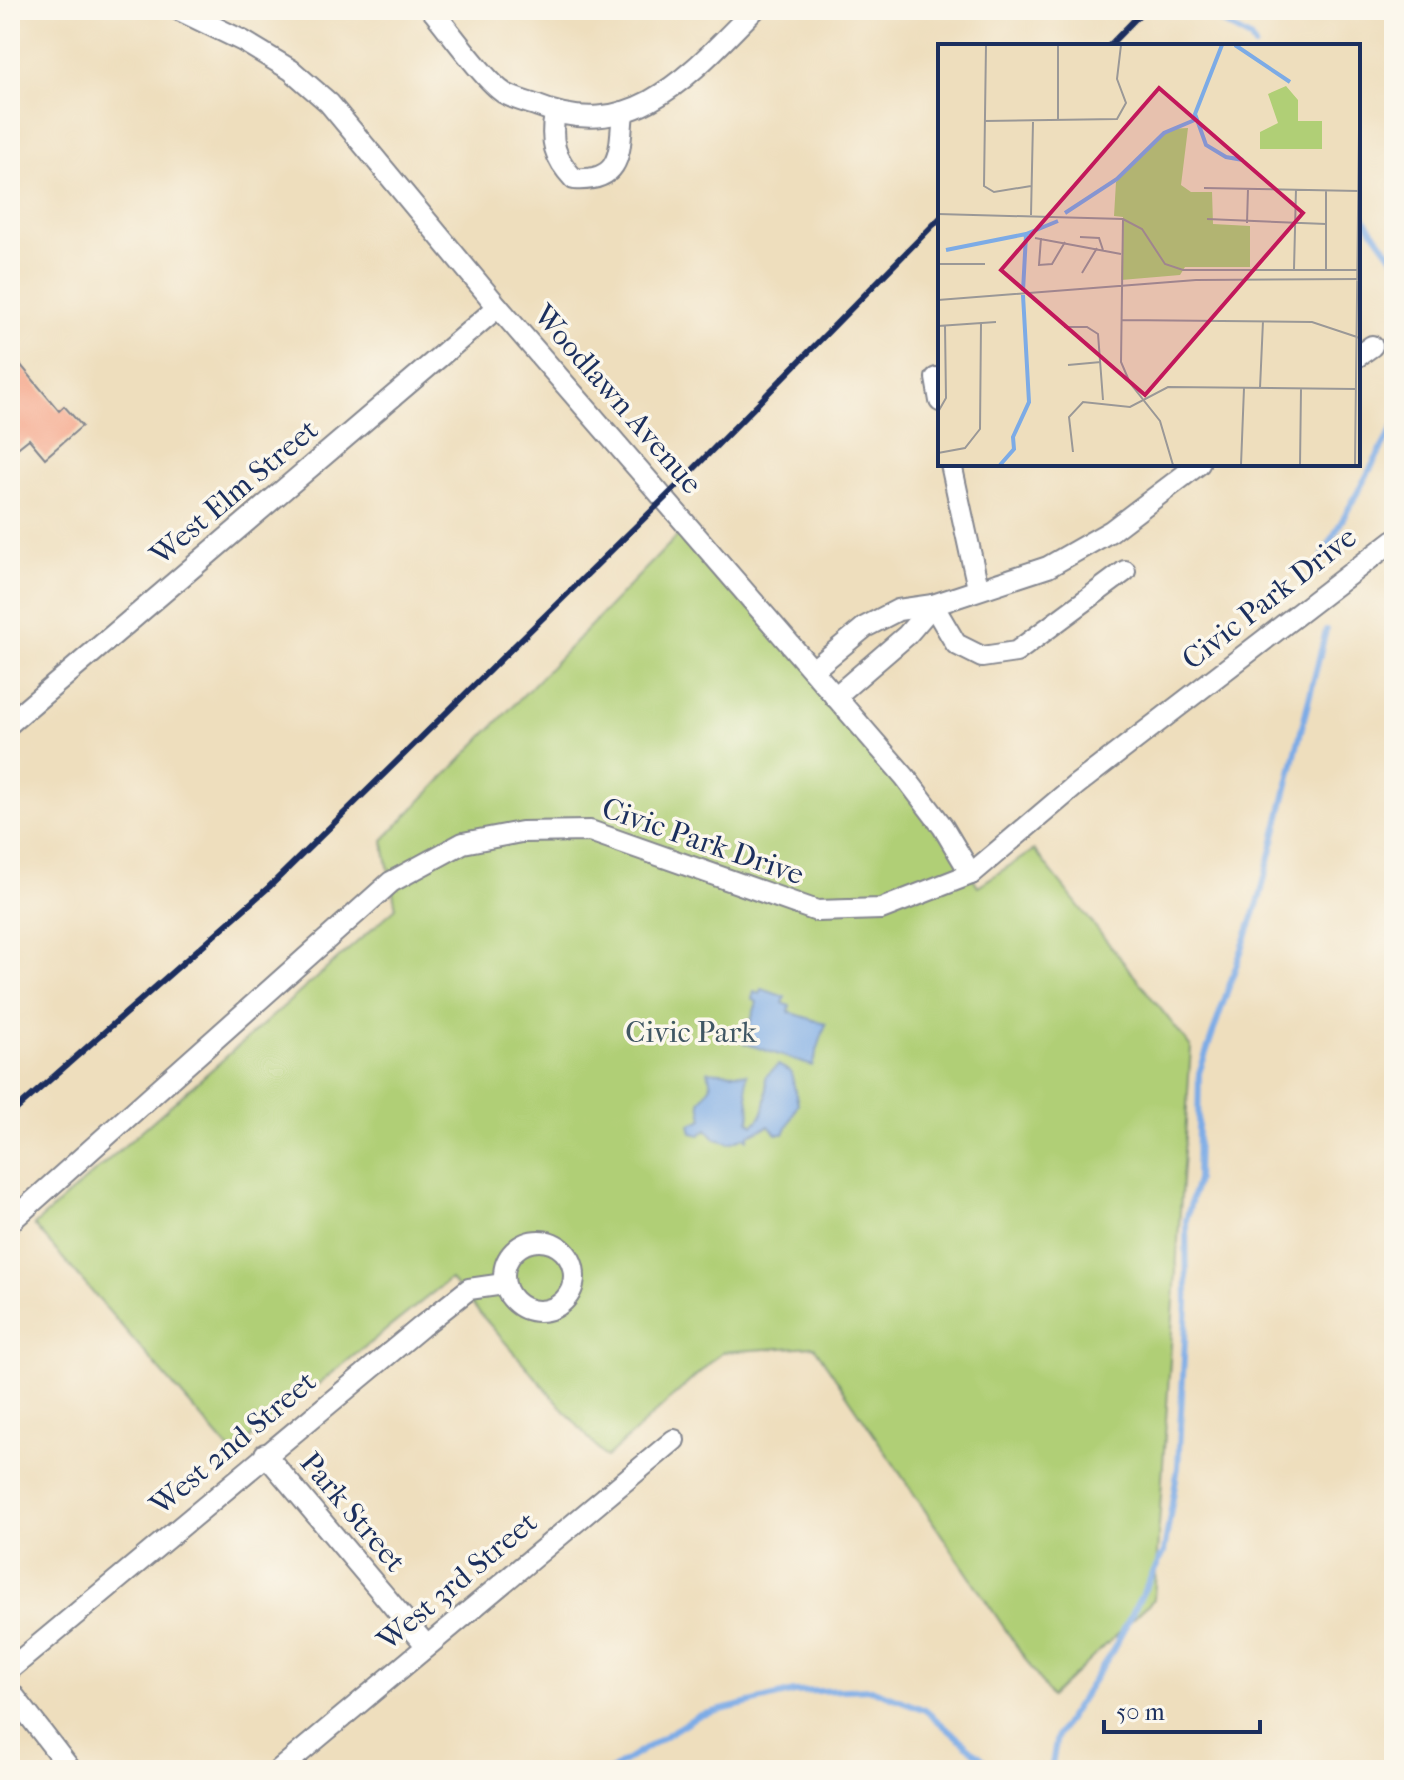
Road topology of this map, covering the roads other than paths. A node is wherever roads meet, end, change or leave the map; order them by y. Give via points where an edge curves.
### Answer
1 (179, 10) edge
2 (432, 10) edge
3 (754, 10) edge
4 (623, 112) junction
5 (555, 113) junction
6 (498, 307) junction
7 (936, 378) dead end
8 (938, 390) edge
9 (951, 466) edge
10 (1189, 467) edge
11 (1394, 540) edge
12 (1125, 571) dead end
13 (978, 588) junction
14 (933, 605) junction
15 (813, 670) junction
16 (835, 697) junction
17 (10, 723) edge
18 (971, 874) junction
19 (10, 1222) edge
20 (504, 1284) dead end
21 (674, 1440) dead end
22 (265, 1454) junction
23 (426, 1645) junction
24 (10, 1669) edge
25 (10, 1691) edge
26 (71, 1770) edge
27 (279, 1770) edge

1 - 6 street, Woodlawn Avenue via 291,70 329,103
2 - 5 street via 502,92
3 - 4 street via 681,83
4 - 5 street via 587,118
4 - 5 street via 619,157 609,172 592,180 574,179 555,152
6 - 15 street, Woodlawn Avenue
6 - 17 street, West Elm Street
7 - 8 street
9 - 13 street
10 - 13 street via 1111,531 1073,553 1048,567
11 - 18 street, Civic Park Drive via 1076,785
12 - 14 street via 1016,652 982,657 956,644
13 - 14 street
14 - 15 street via 898,610 865,627
14 - 16 street via 907,635
15 - 16 street, Woodlawn Avenue
16 - 18 street, Woodlawn Avenue via 905,777
18 - 19 street, Civic Park Drive via 881,909 817,911 590,831 521,832 463,843 391,882
20 - 22 street, West 2nd Street via 469,1289
21 - 23 street, West 3rd Street
22 - 23 street, Park Street
22 - 24 street, West 2nd Street
23 - 27 street, West 3rd Street
25 - 26 street

